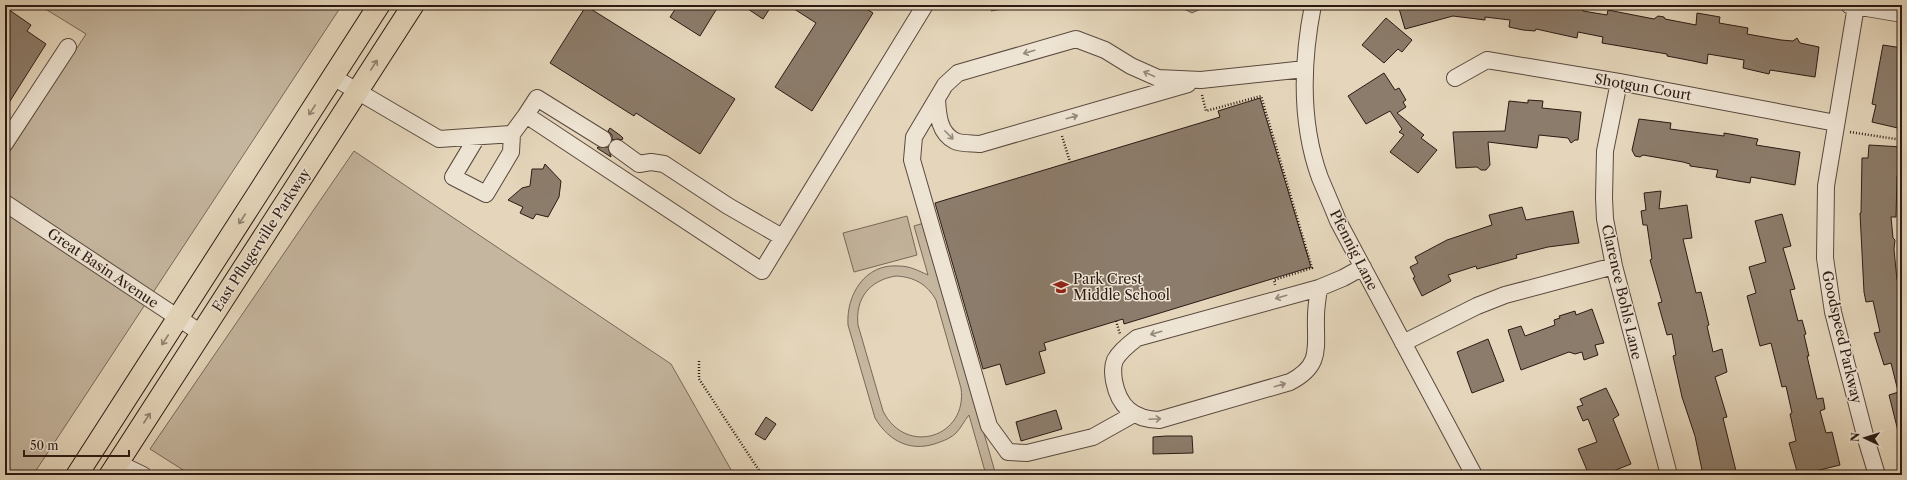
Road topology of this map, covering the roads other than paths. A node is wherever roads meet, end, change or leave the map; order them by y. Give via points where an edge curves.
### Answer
1 (379, 5) edge
2 (413, 5) edge
3 (1313, 5) edge
4 (924, 6) edge
5 (1852, 6) edge
6 (1902, 14) edge
7 (68, 47) dead end
8 (1305, 69) junction
9 (333, 77) junction
10 (1455, 78) dead end
11 (1619, 82) junction
12 (1201, 84) junction
13 (357, 92) junction
14 (937, 100) junction
15 (526, 115) junction
16 (1842, 127) junction
17 (512, 134) junction
18 (477, 137) junction
19 (603, 139) dead end
20 (5, 143) edge
21 (617, 148) dead end
22 (639, 164) junction
23 (621, 179) junction
24 (5, 203) edge
25 (782, 237) junction
26 (1614, 266) junction
27 (1363, 267) junction
28 (1319, 288) junction
29 (179, 318) junction
30 (201, 333) junction
31 (1403, 343) junction
32 (1134, 414) junction
33 (114, 469) edge
34 (77, 475) edge
35 (143, 475) edge
36 (1474, 475) edge
37 (1669, 475) edge
38 (1877, 475) edge

1 - 9 main road, East Pflugerville Parkway
13 -> 2 main road, East Pflugerville Parkway
3 - 8 street, Pfennig Lane
4 - 25 street
5 - 6 street
5 - 16 street, Goodspeed Parkway
7 - 20 street
8 - 12 street
8 - 27 street, Pfennig Lane via 1308,132 1320,177 1338,220
9 - 13 street
9 -> 29 main road, East Pflugerville Parkway
10 - 11 street, Shotgun Court via 1487,60
11 - 16 street, Shotgun Court
11 - 26 street, Clarence Bohls Lane via 1605,151 1604,174 1605,219
12 -> 14 street via 1158,78 1131,66 1105,50 1076,39 958,73 945,85
14 -> 12 street via 938,120 944,132 955,142 980,144
13 - 18 street via 439,139
13 - 30 main road, East Pflugerville Parkway
14 - 32 street via 914,138 912,160 989,426 1008,452 1026,453 1094,437
15 - 17 street
15 - 19 street via 537,98
15 - 23 street
16 - 38 street, Goodspeed Parkway via 1826,186 1827,273 1833,312
17 - 18 street
17 - 18 street via 511,152 486,194 453,176
21 - 22 street
22 - 23 street
22 - 25 street via 664,164 728,206
23 - 25 street via 762,271
24 - 29 street, Great Basin Avenue
26 - 31 street via 1505,295
26 - 37 street, Clarence Bohls Lane
27 - 28 street
27 - 31 street, Pfennig Lane
32 -> 28 street via 1146,419 1159,420 1290,382 1299,377 1314,360
28 -> 32 street via 1138,338 1115,360 1112,370 1116,390 1124,407
29 - 30 street, Great Basin Avenue
29 -> 34 main road, East Pflugerville Parkway
33 -> 30 main road, East Pflugerville Parkway
31 - 36 street, Pfennig Lane
33 - 35 street

